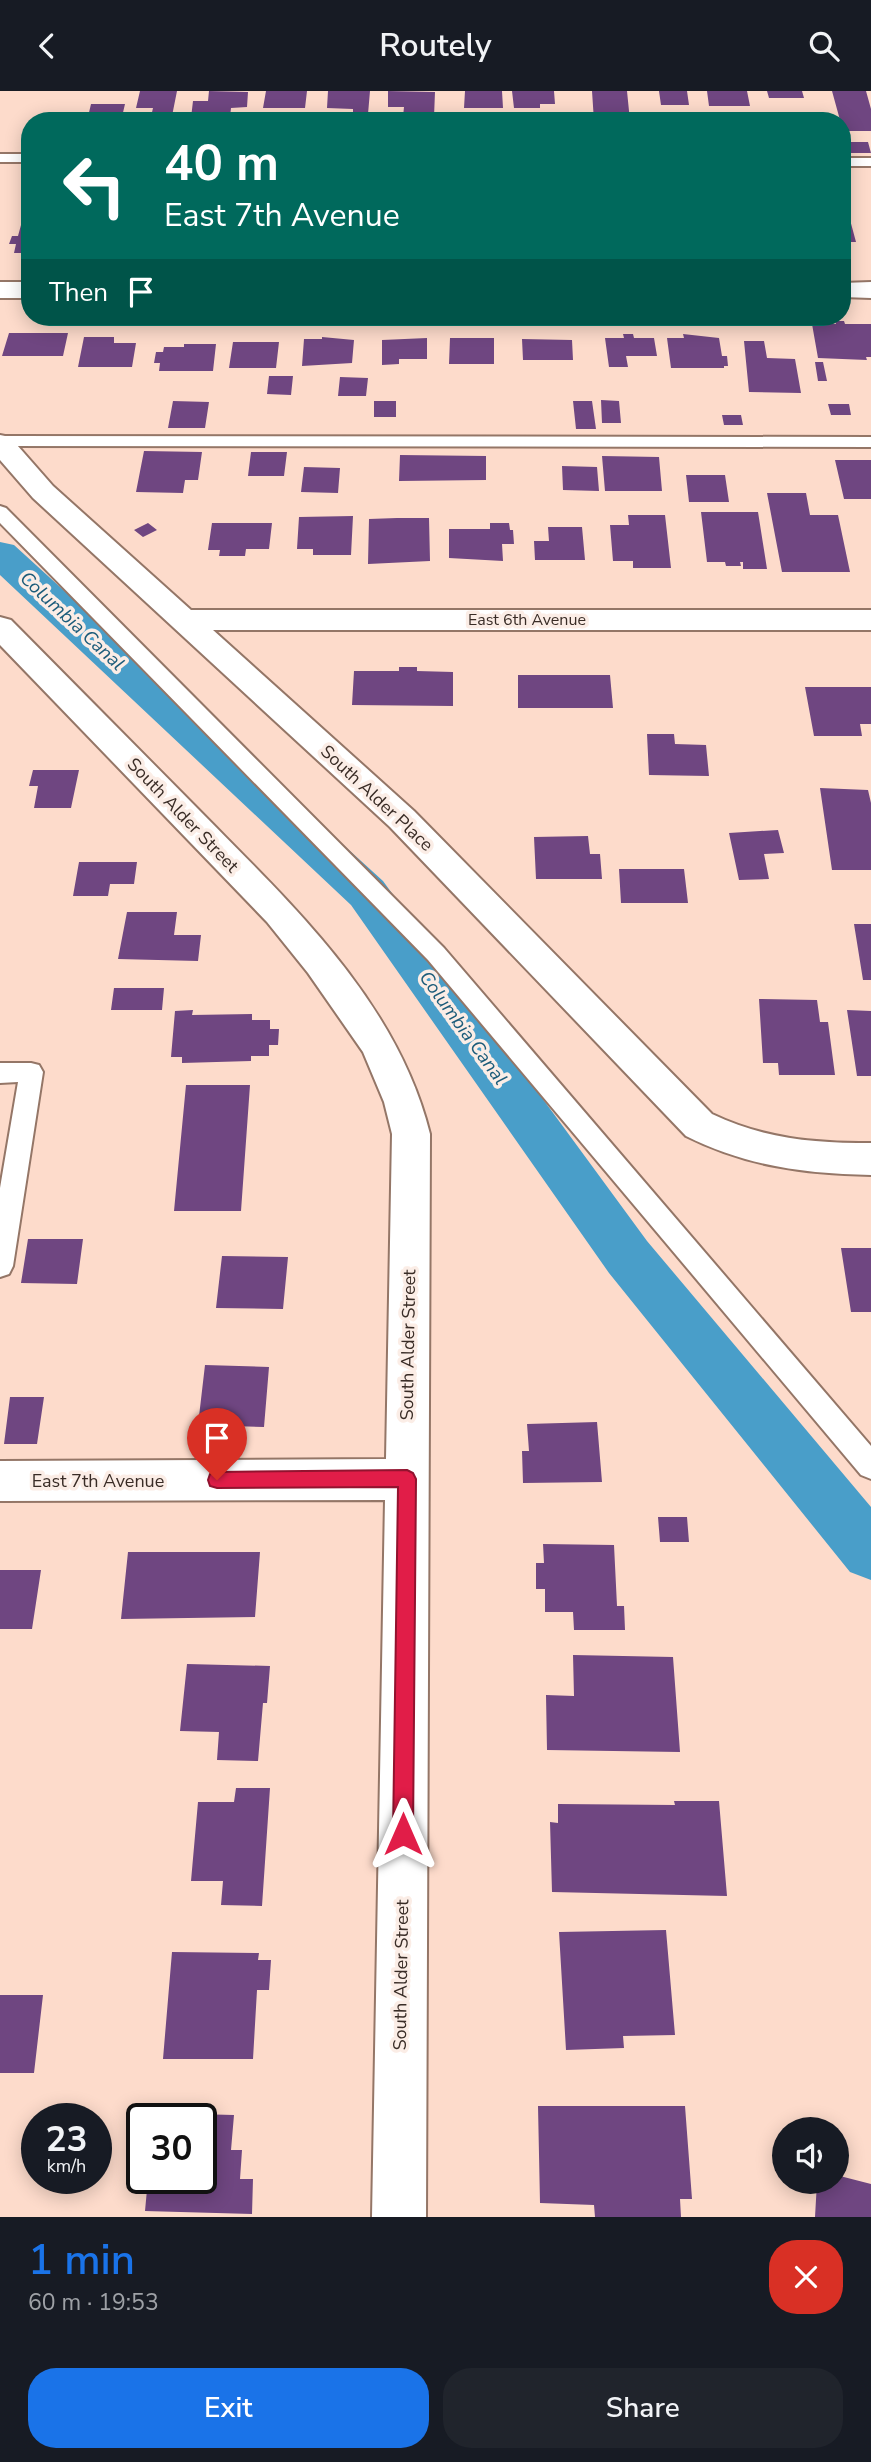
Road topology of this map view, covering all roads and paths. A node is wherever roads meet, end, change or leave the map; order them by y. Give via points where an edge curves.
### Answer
1 (0, 158) edge
2 (21, 158) edge
3 (851, 162) edge
4 (871, 162) edge
5 (0, 290) edge
6 (21, 290) edge
7 (851, 291) edge
8 (871, 291) edge
9 (0, 442) edge
10 (871, 442) edge
11 (0, 512) edge
12 (183, 619) junction
13 (871, 620) edge
14 (0, 627) edge
15 (0, 1073) edge
16 (871, 1159) edge
17 (0, 1266) edge
18 (871, 1466) edge
19 (407, 1479) junction
20 (0, 1481) edge
21 (399, 2217) edge

1 - 2 lane
3 - 4 lane
5 - 6 street
7 - 8 street
9 - 10 lane
9 - 12 street, South Alder Place via 43,492
11 - 18 lane via 436,954
12 - 13 street, East 6th Avenue
12 - 16 street, South Alder Place via 402,818 699,1125 752,1149 793,1156
14 - 19 street, South Alder Street via 279,913 387,1058 400,1087 411,1133
15 - 17 lane via 31,1072
19 - 20 street, East 7th Avenue
19 - 21 street, South Alder Street

